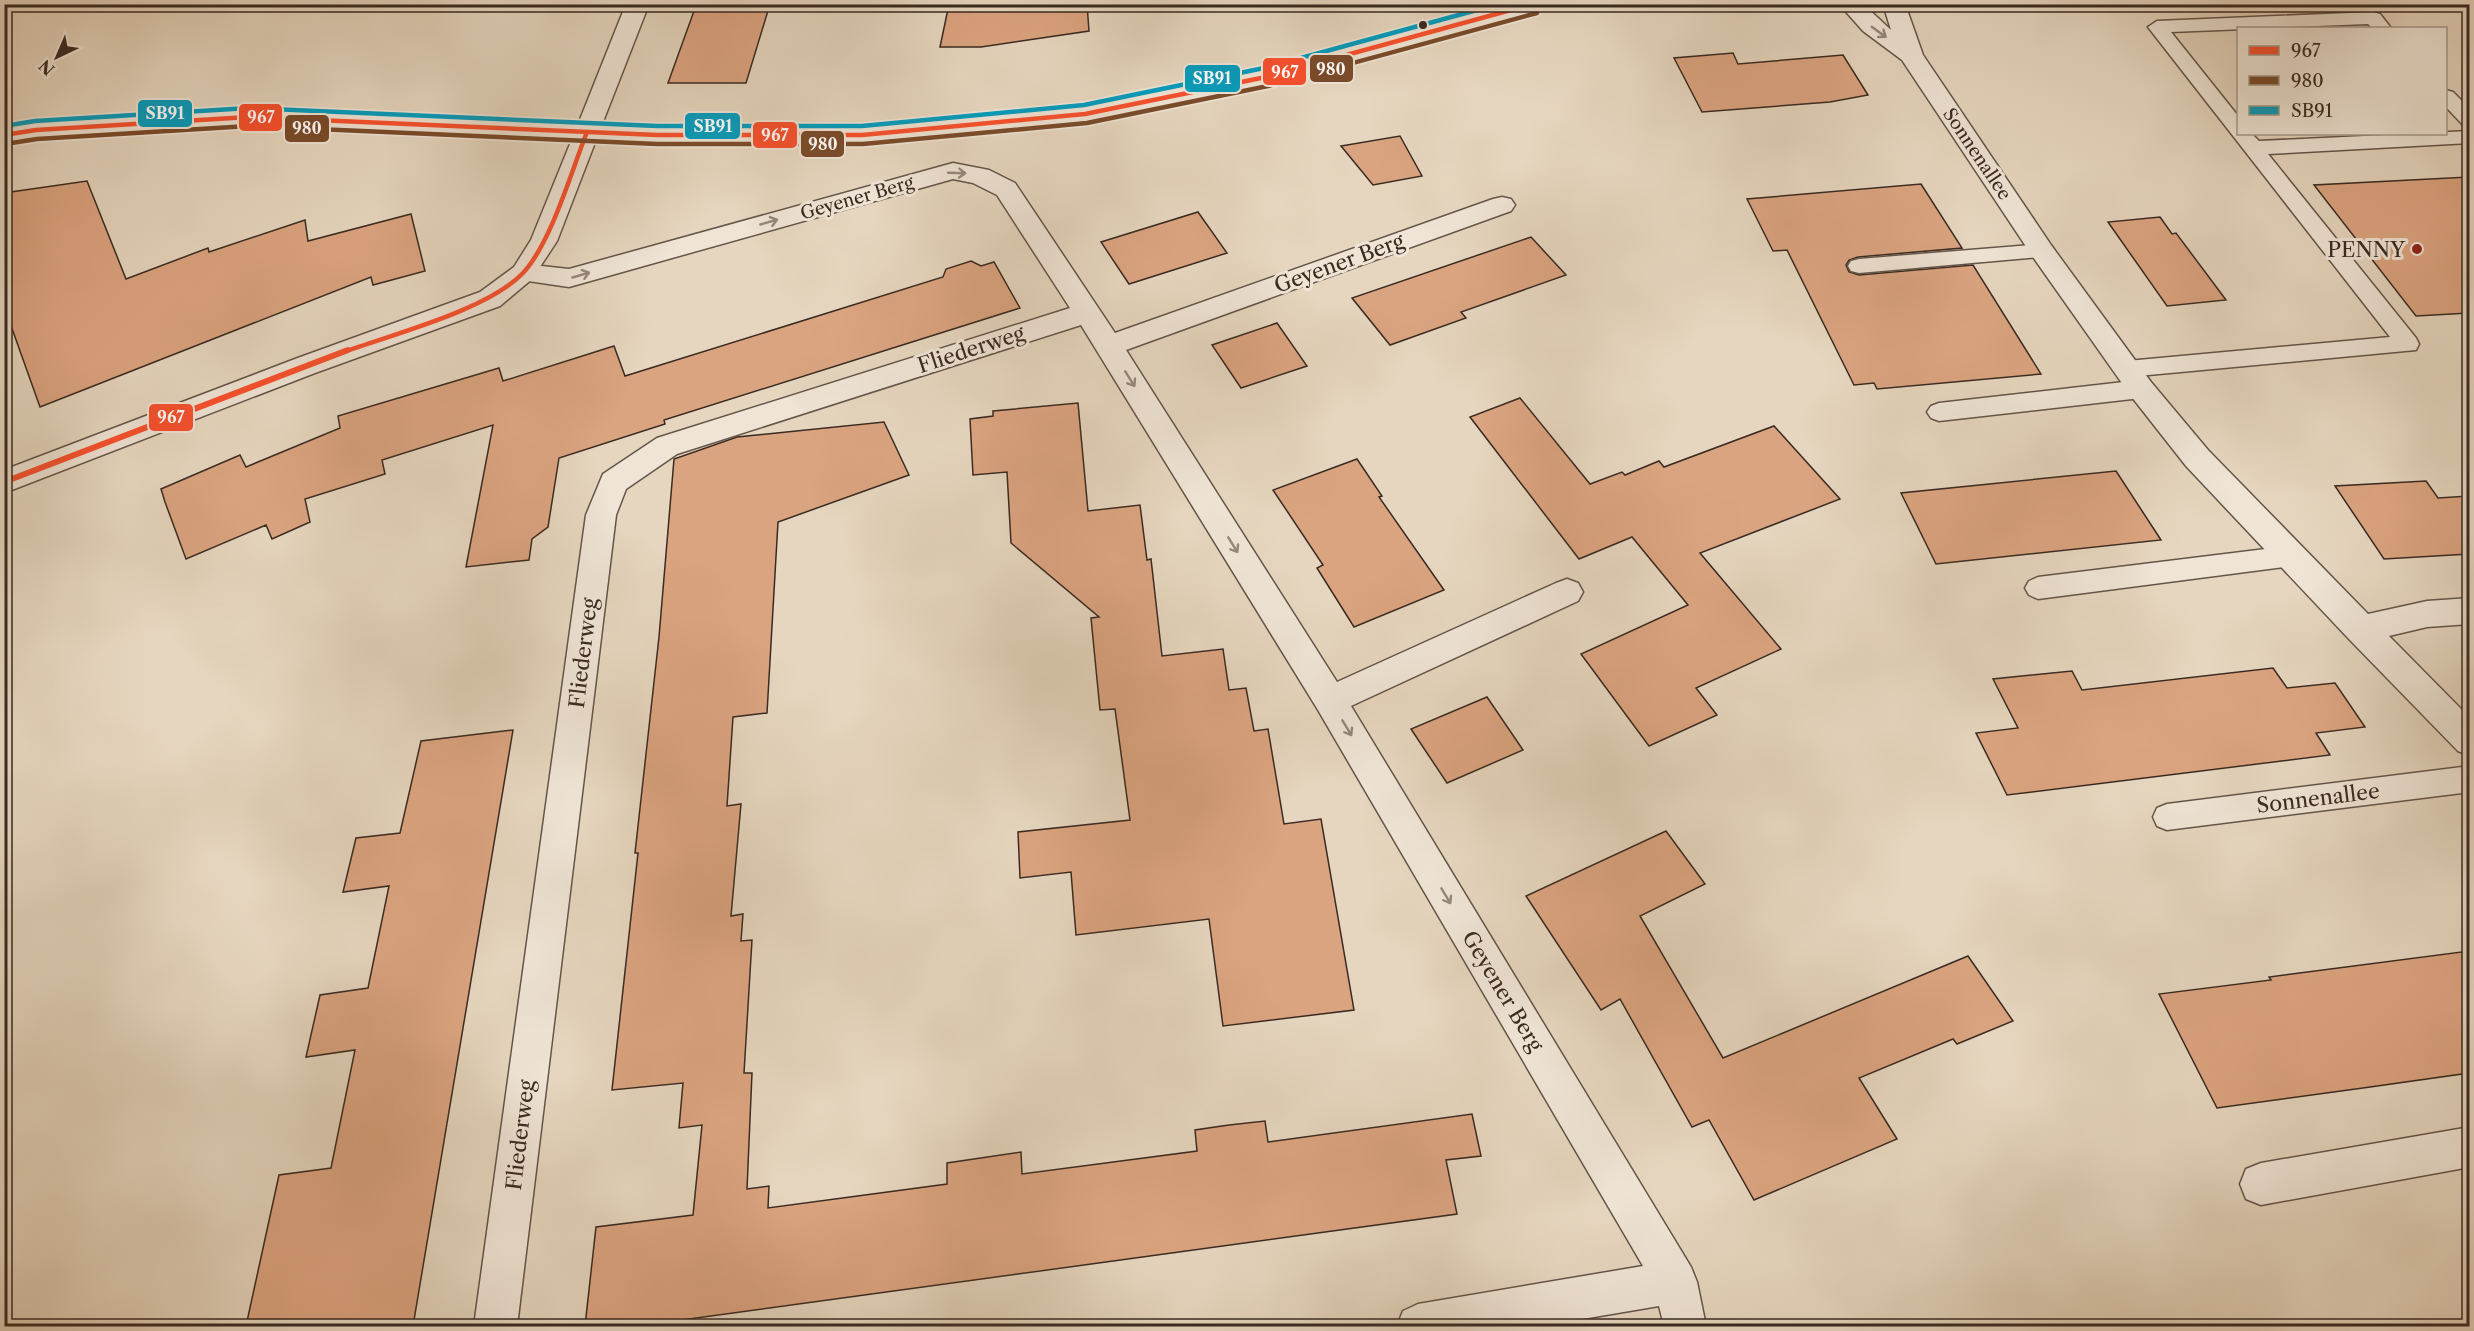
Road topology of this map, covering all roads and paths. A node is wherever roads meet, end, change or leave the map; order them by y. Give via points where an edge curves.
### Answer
1 (638, 4) edge
2 (1535, 4) edge
3 (1850, 4) edge
4 (1894, 4) edge
5 (2381, 27) edge
6 (1911, 56) junction
7 (2447, 98) edge
8 (2469, 121) edge
9 (2237, 128) edge
10 (587, 132) junction
11 (4, 135) edge
12 (2469, 137) edge
13 (2248, 141) edge
14 (1502, 205) dead end
15 (2042, 251) junction
16 (1859, 266) dead end
17 (523, 273) junction
18 (1086, 313) junction
19 (1109, 346) junction
20 (2134, 379) junction
21 (1940, 412) dead end
22 (4, 482) edge
23 (2291, 556) junction
24 (2038, 588) dead end
25 (1567, 592) dead end
26 (2469, 611) edge
27 (2359, 629) junction
28 (1330, 700) junction
29 (2469, 741) edge
30 (2469, 779) edge
31 (2167, 817) dead end
32 (2469, 1147) edge
33 (2261, 1184) dead end
34 (1676, 1282) junction
35 (495, 1326) edge
36 (1418, 1326) edge
37 (1684, 1326) edge

1 - 10 street
2 - 10 street via 1266,77 1085,114 862,135
3 -> 6 street, Sonnenallee via 1871,26
4 - 6 street, Sonnenallee
5 - 9 lane via 2373,18 2157,27
6 - 15 street, Sonnenallee
7 - 8 lane
10 - 11 street via 249,117
10 - 17 street via 544,241
12 - 13 lane
13 - 20 lane via 2408,344
14 - 19 street, Geyener Berg
15 - 16 lane
15 - 20 street, Sonnenallee
17 -> 18 street, Geyener Berg via 569,278 953,171 980,176 1005,189
17 - 22 street via 490,299
18 - 19 street, Geyener Berg
18 - 35 street, Fliederweg via 667,446 614,482 601,515
19 -> 28 street, Geyener Berg
20 - 21 lane
20 - 23 street, Sonnenallee via 2197,458
23 - 24 lane
23 - 27 street, Sonnenallee
25 - 28 street
26 - 27 street via 2427,614
27 - 29 street, Sonnenallee
28 -> 34 street, Geyener Berg
30 - 31 lane, Sonnenallee
32 - 33 street
34 - 36 street
34 - 37 street

